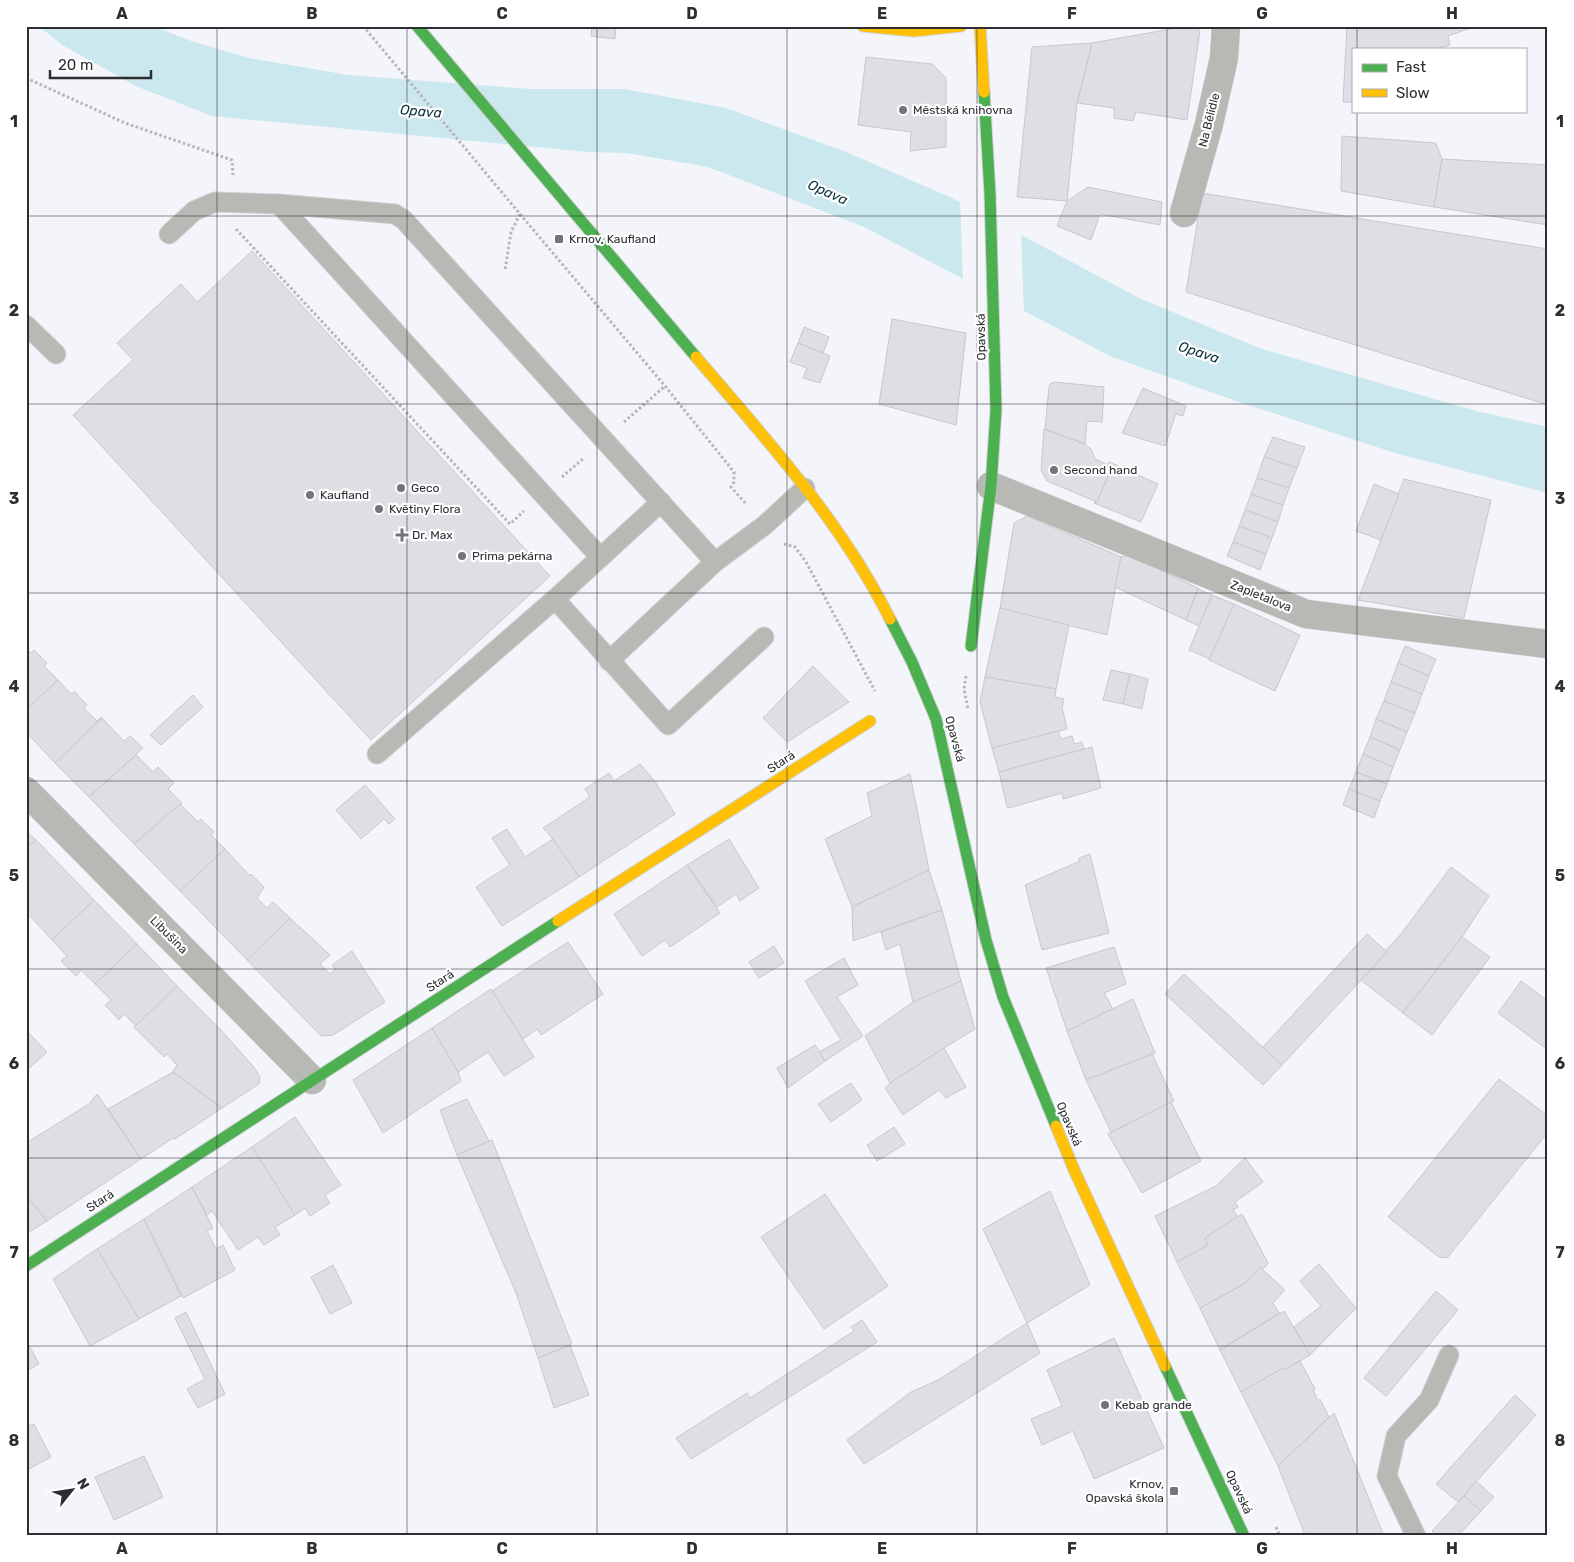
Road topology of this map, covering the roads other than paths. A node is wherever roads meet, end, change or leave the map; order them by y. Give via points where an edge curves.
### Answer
1 (417, 26) edge
2 (863, 26) edge
3 (960, 26) edge
4 (980, 26) edge
5 (1226, 26) edge
6 (279, 204) junction
7 (1184, 213) dead end
8 (168, 234) dead end
9 (26, 325) edge
10 (56, 354) dead end
11 (991, 486) junction
12 (805, 488) junction
13 (661, 502) junction
14 (600, 557) junction
15 (715, 562) junction
16 (555, 599) junction
17 (764, 637) dead end
18 (1548, 644) edge
19 (971, 646) dead end
20 (609, 661) junction
21 (870, 721) dead end
22 (377, 754) dead end
23 (26, 791) edge
24 (312, 1080) junction
25 (26, 1266) edge
26 (1449, 1355) dead end
27 (1244, 1536) edge
28 (1416, 1536) edge

1 - 12 main road, Opavská
2 - 3 main road via 914,31
4 - 11 main road, Opavská via 994,319 996,410
5 - 7 street, Na Bělidle via 1224,58
6 - 8 lane via 215,202 194,211
6 - 13 lane via 395,214 404,220
6 - 14 lane
9 - 10 lane
11 - 18 street, Zapletalova via 1306,614
11 - 19 main road, Opavská
12 - 15 lane via 765,525
12 - 27 main road, Opavská via 872,583 930,702 942,739 973,888 1003,997 1075,1172
13 - 14 lane
13 - 15 lane
14 - 16 lane
15 - 20 lane
16 - 20 lane
16 - 22 lane
17 - 20 lane via 668,725
21 - 24 main road, Stará
23 - 24 street, Libušina
24 - 25 main road, Stará
26 - 28 lane via 1429,1400 1396,1436 1387,1476

